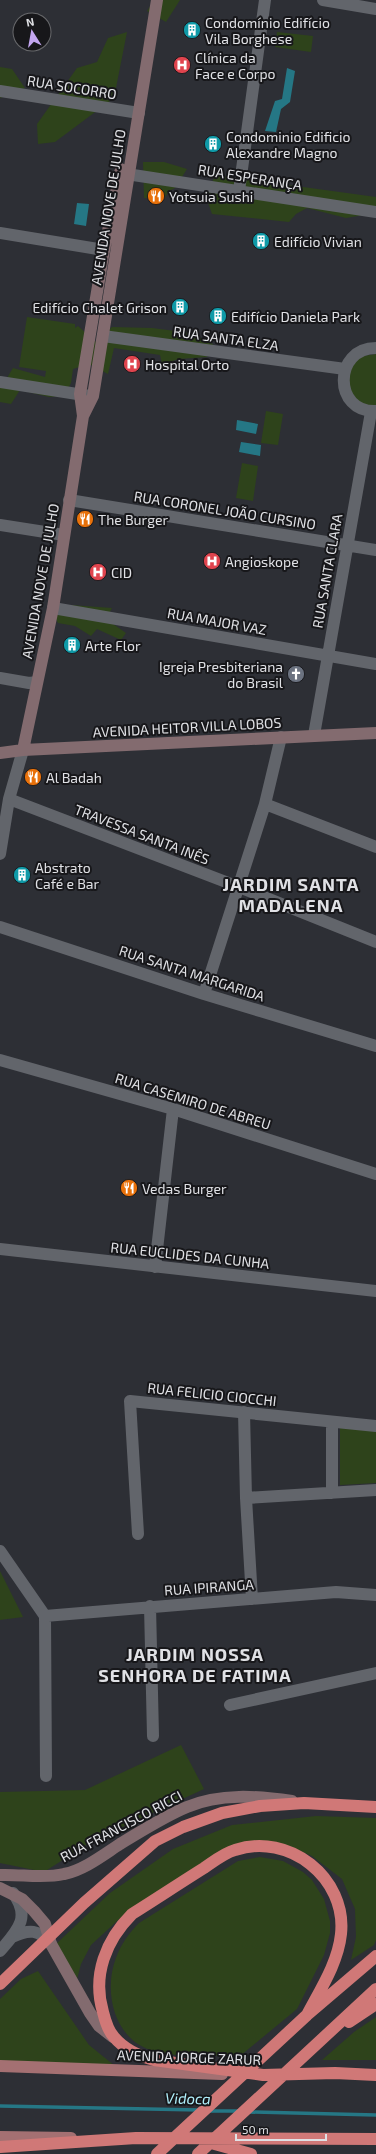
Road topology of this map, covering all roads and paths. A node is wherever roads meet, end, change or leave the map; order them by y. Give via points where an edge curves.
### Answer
1 (149, 0) edge
2 (157, 0) edge
3 (265, 0) edge
4 (323, 0) edge
5 (376, 9) edge
6 (0, 91) edge
7 (134, 112) junction
8 (124, 174) junction
9 (239, 191) junction
10 (376, 212) edge
11 (0, 234) edge
12 (104, 250) junction
13 (103, 336) junction
14 (376, 348) edge
15 (345, 369) junction
16 (0, 382) edge
17 (80, 394) junction
18 (93, 396) junction
19 (373, 412) edge
20 (83, 416) junction
21 (69, 500) junction
22 (0, 525) edge
23 (64, 535) junction
24 (346, 546) junction
25 (376, 550) edge
26 (53, 608) junction
27 (328, 655) junction
28 (376, 664) edge
29 (0, 678) edge
30 (37, 682) junction
31 (376, 733) edge
32 (314, 735) junction
33 (281, 737) junction
34 (23, 750) junction
35 (0, 753) edge
36 (9, 799) junction
37 (265, 804) junction
38 (376, 847) edge
39 (0, 854) edge
40 (239, 887) junction
41 (0, 927) edge
42 (376, 942) edge
43 (204, 994) junction
44 (376, 1046) edge
45 (0, 1060) edge
46 (173, 1109) junction
47 (376, 1174) edge
48 (0, 1249) edge
49 (155, 1267) junction
50 (376, 1291) edge
51 (244, 1412) junction
52 (332, 1422) junction
53 (376, 1426) edge
54 (376, 1490) edge
55 (332, 1493) junction
56 (246, 1498) junction
57 (138, 1534) dead end
58 (0, 1551) edge
59 (376, 1595) edge
60 (252, 1599) junction
61 (150, 1606) junction
62 (45, 1616) junction
63 (376, 1673) edge
64 (230, 1705) dead end
65 (153, 1736) dead end
66 (46, 1776) dead end
67 (304, 1803) junction
68 (376, 1807) edge
69 (0, 1874) edge
70 (0, 1888) edge
71 (13, 1893) junction
72 (12, 1937) junction
73 (51, 1944) junction
74 (0, 1951) edge
75 (376, 1956) edge
76 (0, 1984) edge
77 (376, 1989) edge
78 (376, 2004) edge
79 (307, 2015) junction
80 (113, 2037) junction
81 (320, 2041) junction
82 (0, 2066) edge
83 (376, 2074) edge
84 (263, 2075) junction
85 (0, 2137) edge
86 (136, 2138) junction
87 (196, 2139) junction
88 (376, 2139) edge
89 (0, 2147) edge
90 (157, 2154) edge
91 (198, 2154) edge
92 (251, 2154) edge

1 - 7 main road, AVENIDA NOVE DE JULHO
2 - 7 main road, AVENIDA NOVE DE JULHO
3 - 9 street
4 - 5 street
6 - 7 street, RUA SOCORRO
7 - 8 main road, AVENIDA NOVE DE JULHO
8 - 9 street, RUA ESPERANÇA
8 - 12 main road, AVENIDA NOVE DE JULHO
8 - 13 main road, AVENIDA NOVE DE JULHO
9 - 10 street, RUA ESPERANÇA
11 - 12 street
12 - 17 main road, AVENIDA NOVE DE JULHO
13 - 15 street, RUA SANTA ELZA
13 - 18 main road, AVENIDA NOVE DE JULHO
14 - 15 street via 356,354
15 - 19 street via 343,383 348,396 361,409
16 - 17 street
17 - 18 street
17 - 20 main road, AVENIDA NOVE DE JULHO
18 - 20 main road, AVENIDA NOVE DE JULHO
19 - 24 street, RUA SANTA CLARA
20 - 21 main road, AVENIDA NOVE DE JULHO
21 - 23 main road, AVENIDA NOVE DE JULHO
21 - 24 street, RUA CORONEL JOÃO CURSINO
22 - 23 street
23 - 26 main road, AVENIDA NOVE DE JULHO
24 - 25 street, RUA CORONEL JOÃO CURSINO
24 - 27 street, RUA SANTA CLARA
26 - 27 street, RUA MAJOR VAZ
26 - 30 main road, AVENIDA NOVE DE JULHO
27 - 28 street, RUA MAJOR VAZ
27 - 32 street, RUA SANTA CLARA
29 - 30 street
30 - 34 main road, AVENIDA NOVE DE JULHO
31 - 32 main road, AVENIDA HEITOR VILLA LOBOS
32 - 33 main road, AVENIDA HEITOR VILLA LOBOS
33 - 34 main road, AVENIDA HEITOR VILLA LOBOS
33 - 37 street
34 - 35 main road, AVENIDA HEITOR VILLA LOBOS
34 - 36 street
36 - 39 street
36 - 40 street, TRAVESSA SANTA INÊS
37 - 38 street
37 - 40 street
40 - 42 street, TRAVESSA SANTA INÊS
40 - 43 street
41 - 43 street, RUA SANTA MARGARIDA
43 - 44 street, RUA SANTA MARGARIDA
45 - 46 street, RUA CASEMIRO DE ABREU
46 - 47 street, RUA CASEMIRO DE ABREU
46 - 49 street
48 - 49 street, RUA EUCLIDES DA CUNHA
49 - 50 street, RUA EUCLIDES DA CUNHA
51 - 52 street, RUA FELICIO CIOCCHI
51 - 56 street
51 - 57 street, RUA FELICIO CIOCCHI via 130,1401
52 - 53 street, RUA FELICIO CIOCCHI
52 - 55 street
54 - 55 street
55 - 56 street
56 - 60 street
58 - 62 street
59 - 60 street, RUA IPIRANGA via 336,1592
60 - 61 street, RUA IPIRANGA
61 - 62 street, RUA IPIRANGA
61 - 65 street
62 - 66 street
63 - 64 street
67 - 68 highway
67 - 69 main road, RUA FRANCISCO RICCI via 266,1798 214,1799 188,1806 163,1818 86,1866 65,1874
67 - 76 highway via 260,1806 222,1813 183,1827 155,1841 84,1903
70 - 71 main road
71 - 72 street via 19,1901 22,1920
71 - 73 main road via 34,1911 44,1924
72 - 73 street via 22,1932 33,1932 43,1934
72 - 74 street
73 - 80 main road via 90,2014 99,2026
75 - 79 highway
77 - 81 highway
78 - 81 highway
79 - 80 highway via 339,1947 341,1920 335,1894 320,1872 299,1855 273,1847 246,1847 233,1850 138,1909 120,1926 108,1945 100,1972 101,2005
79 - 90 highway
80 - 84 highway via 132,2051 154,2060
81 - 91 highway
82 - 84 main road, AVENIDA JORGE ZARUR
83 - 84 highway, AVENIDA JORGE ZARUR
85 - 86 main road
86 - 87 highway
86 - 89 highway
87 - 88 highway
87 - 92 highway

